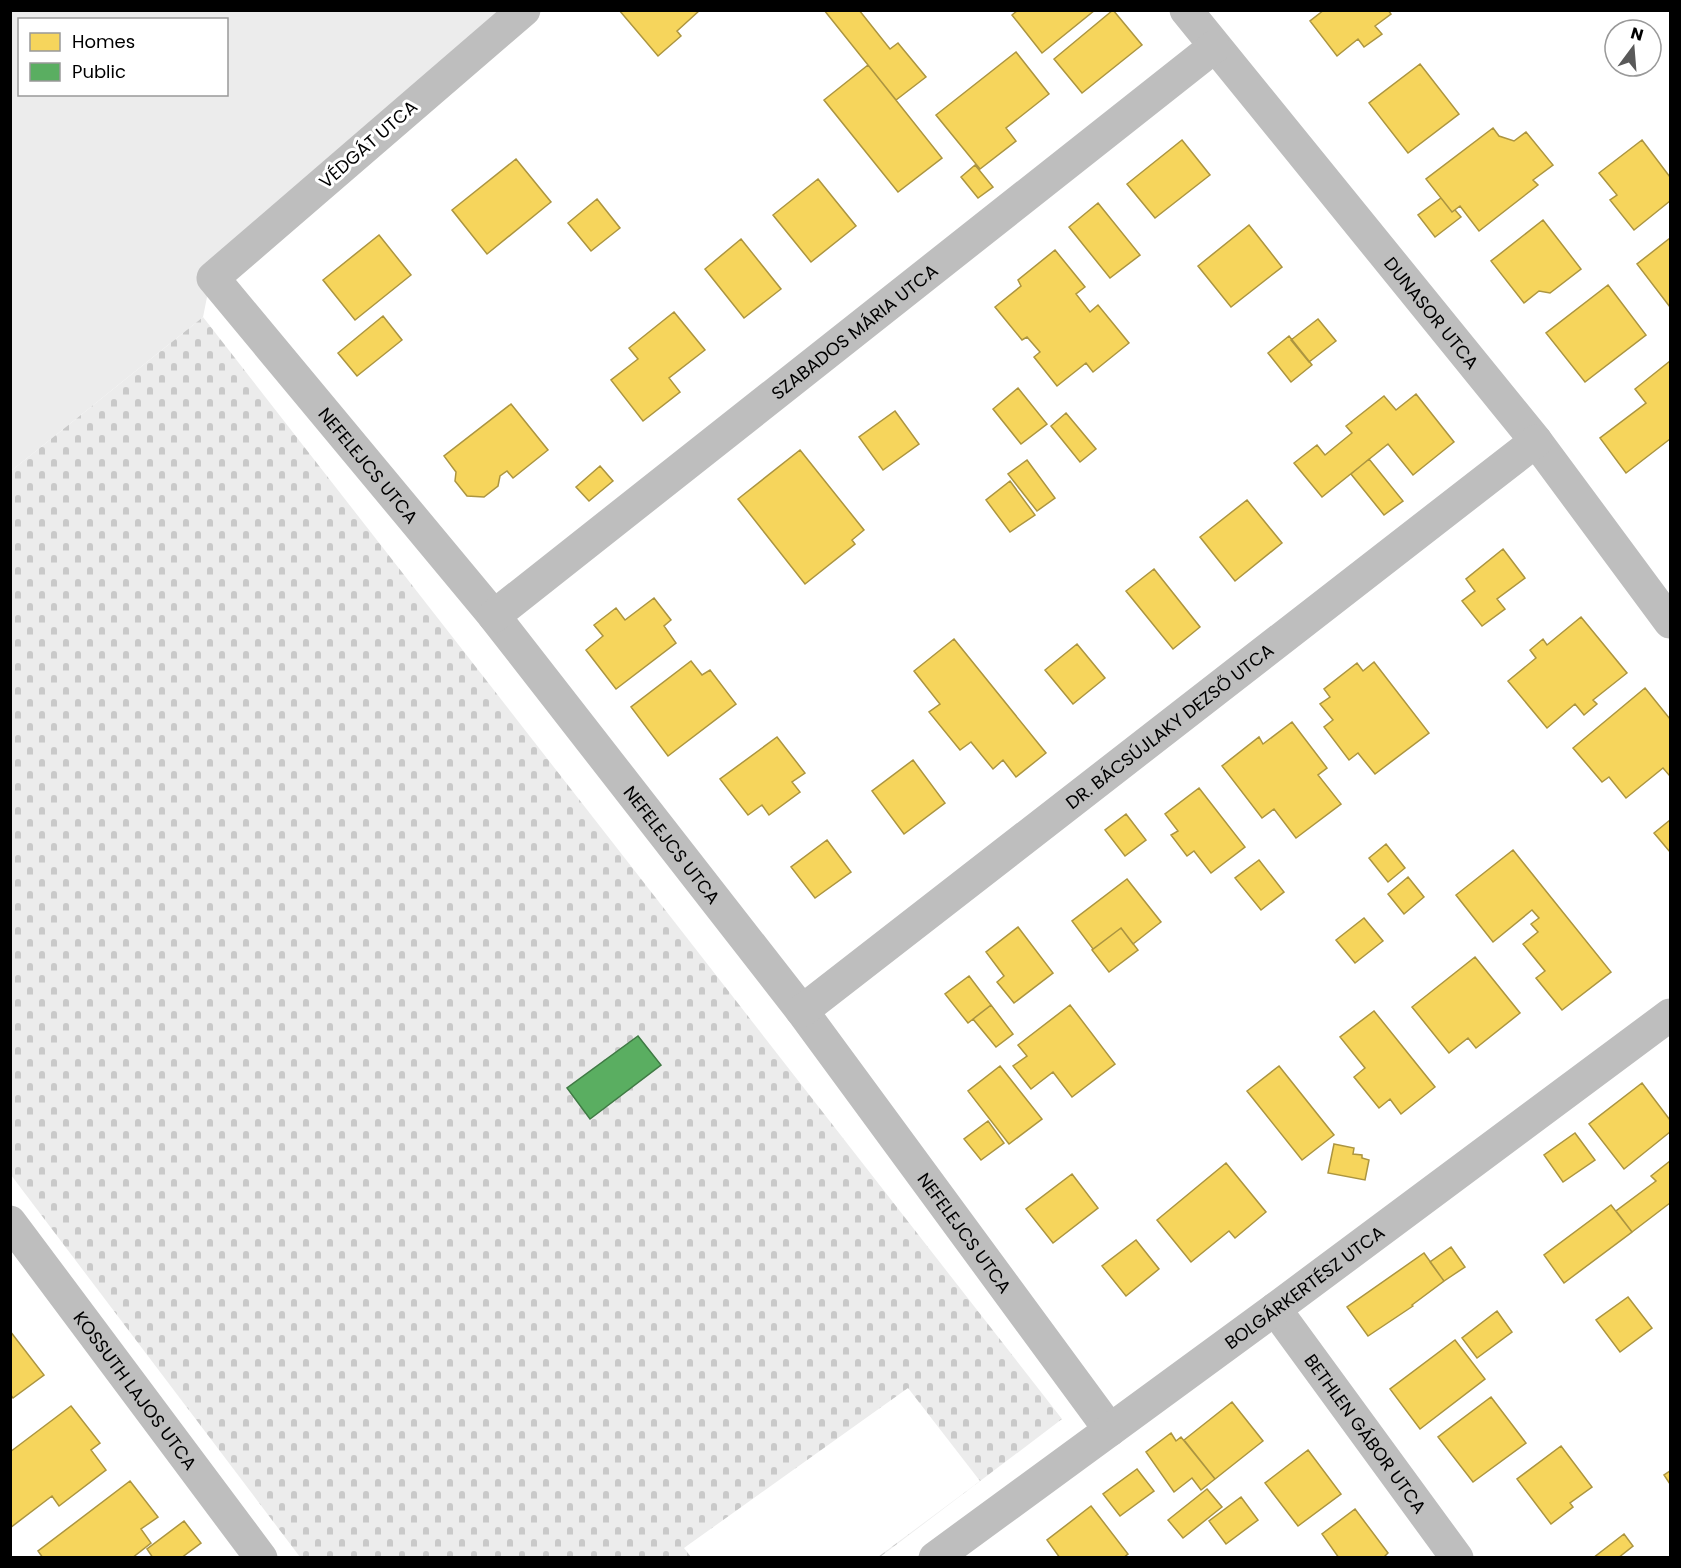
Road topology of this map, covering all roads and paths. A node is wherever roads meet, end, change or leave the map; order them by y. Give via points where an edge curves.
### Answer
1 (524, 10) edge
2 (1186, 10) edge
3 (1214, 47) junction
4 (213, 278) joint
5 (1536, 441) junction
6 (494, 616) junction
7 (1671, 622) edge
8 (802, 1011) junction
9 (1670, 1017) edge
10 (10, 1222) edge
11 (1275, 1309) junction
12 (1110, 1430) junction
13 (261, 1557) edge
14 (935, 1557) edge
15 (1457, 1557) edge

1 - 4 street, VÉDGÁT UTCA
2 - 3 street, DUNASOR UTCA
3 - 5 street, DUNASOR UTCA
3 - 6 street, SZABADOS MÁRIA UTCA
4 - 6 street, NEFELEJCS UTCA
5 - 7 street, DUNASOR UTCA
5 - 8 street, DR. BÁCSÚJLAKY DEZSŐ UTCA
6 - 8 street, NEFELEJCS UTCA
8 - 12 street, NEFELEJCS UTCA
9 - 11 street, BOLGÁRKERTÉSZ UTCA
10 - 13 street, KOSSUTH LAJOS UTCA
11 - 12 street, BOLGÁRKERTÉSZ UTCA
11 - 15 street, BETHLEN GÁBOR UTCA
12 - 14 street, BOLGÁRKERTÉSZ UTCA

